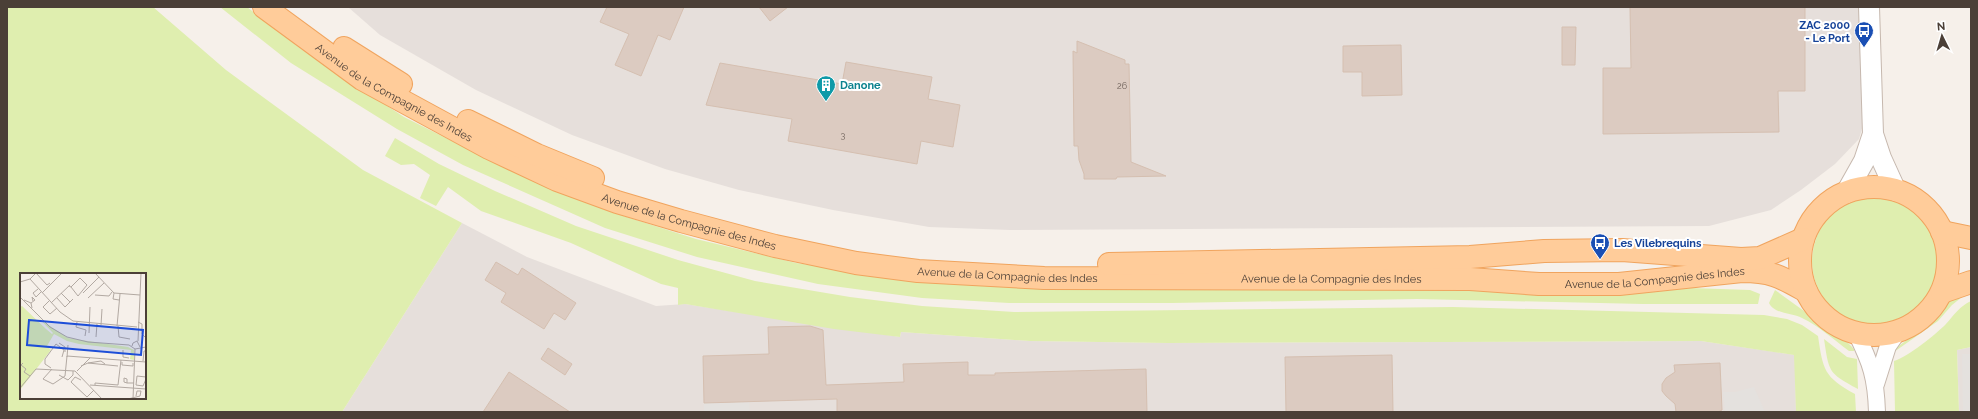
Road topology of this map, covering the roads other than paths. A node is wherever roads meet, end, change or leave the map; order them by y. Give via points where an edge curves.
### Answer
1 (264, 7) edge
2 (288, 7) edge
3 (1869, 7) edge
4 (1873, 134) junction
5 (1896, 191) junction
6 (1846, 193) junction
7 (1942, 232) junction
8 (1971, 238) edge
9 (1803, 239) junction
10 (1971, 282) edge
11 (1806, 291) junction
12 (1942, 292) junction
13 (1898, 332) junction
14 (1856, 333) junction
15 (1876, 385) junction
16 (1876, 412) edge

1 - 11 main road, Avenue de la Compagnie des Indes via 362,79 489,148 557,180 680,221 775,246 856,263 918,271 1044,278 1470,279 1539,284 1618,284 1761,271 1778,275
2 - 9 main road, Avenue de la Compagnie des Indes via 396,81 537,155 620,189 699,214 876,252 954,261 1041,264 1470,257 1544,251 1622,250 1741,259 1760,258
3 - 4 street
4 - 5 street
4 - 6 street via 1864,161
5 - 6 main road via 1863,188
5 - 7 main road via 1924,206 1935,218
6 - 9 main road via 1820,211
7 - 8 main road
7 - 12 main road via 1949,262
9 - 11 main road via 1800,257
10 - 12 main road
11 - 14 main road via 1818,310 1829,320
12 - 13 main road via 1924,316
13 - 14 main road via 1884,335
13 - 15 street via 1888,346
14 - 15 street via 1869,358
15 - 16 street

